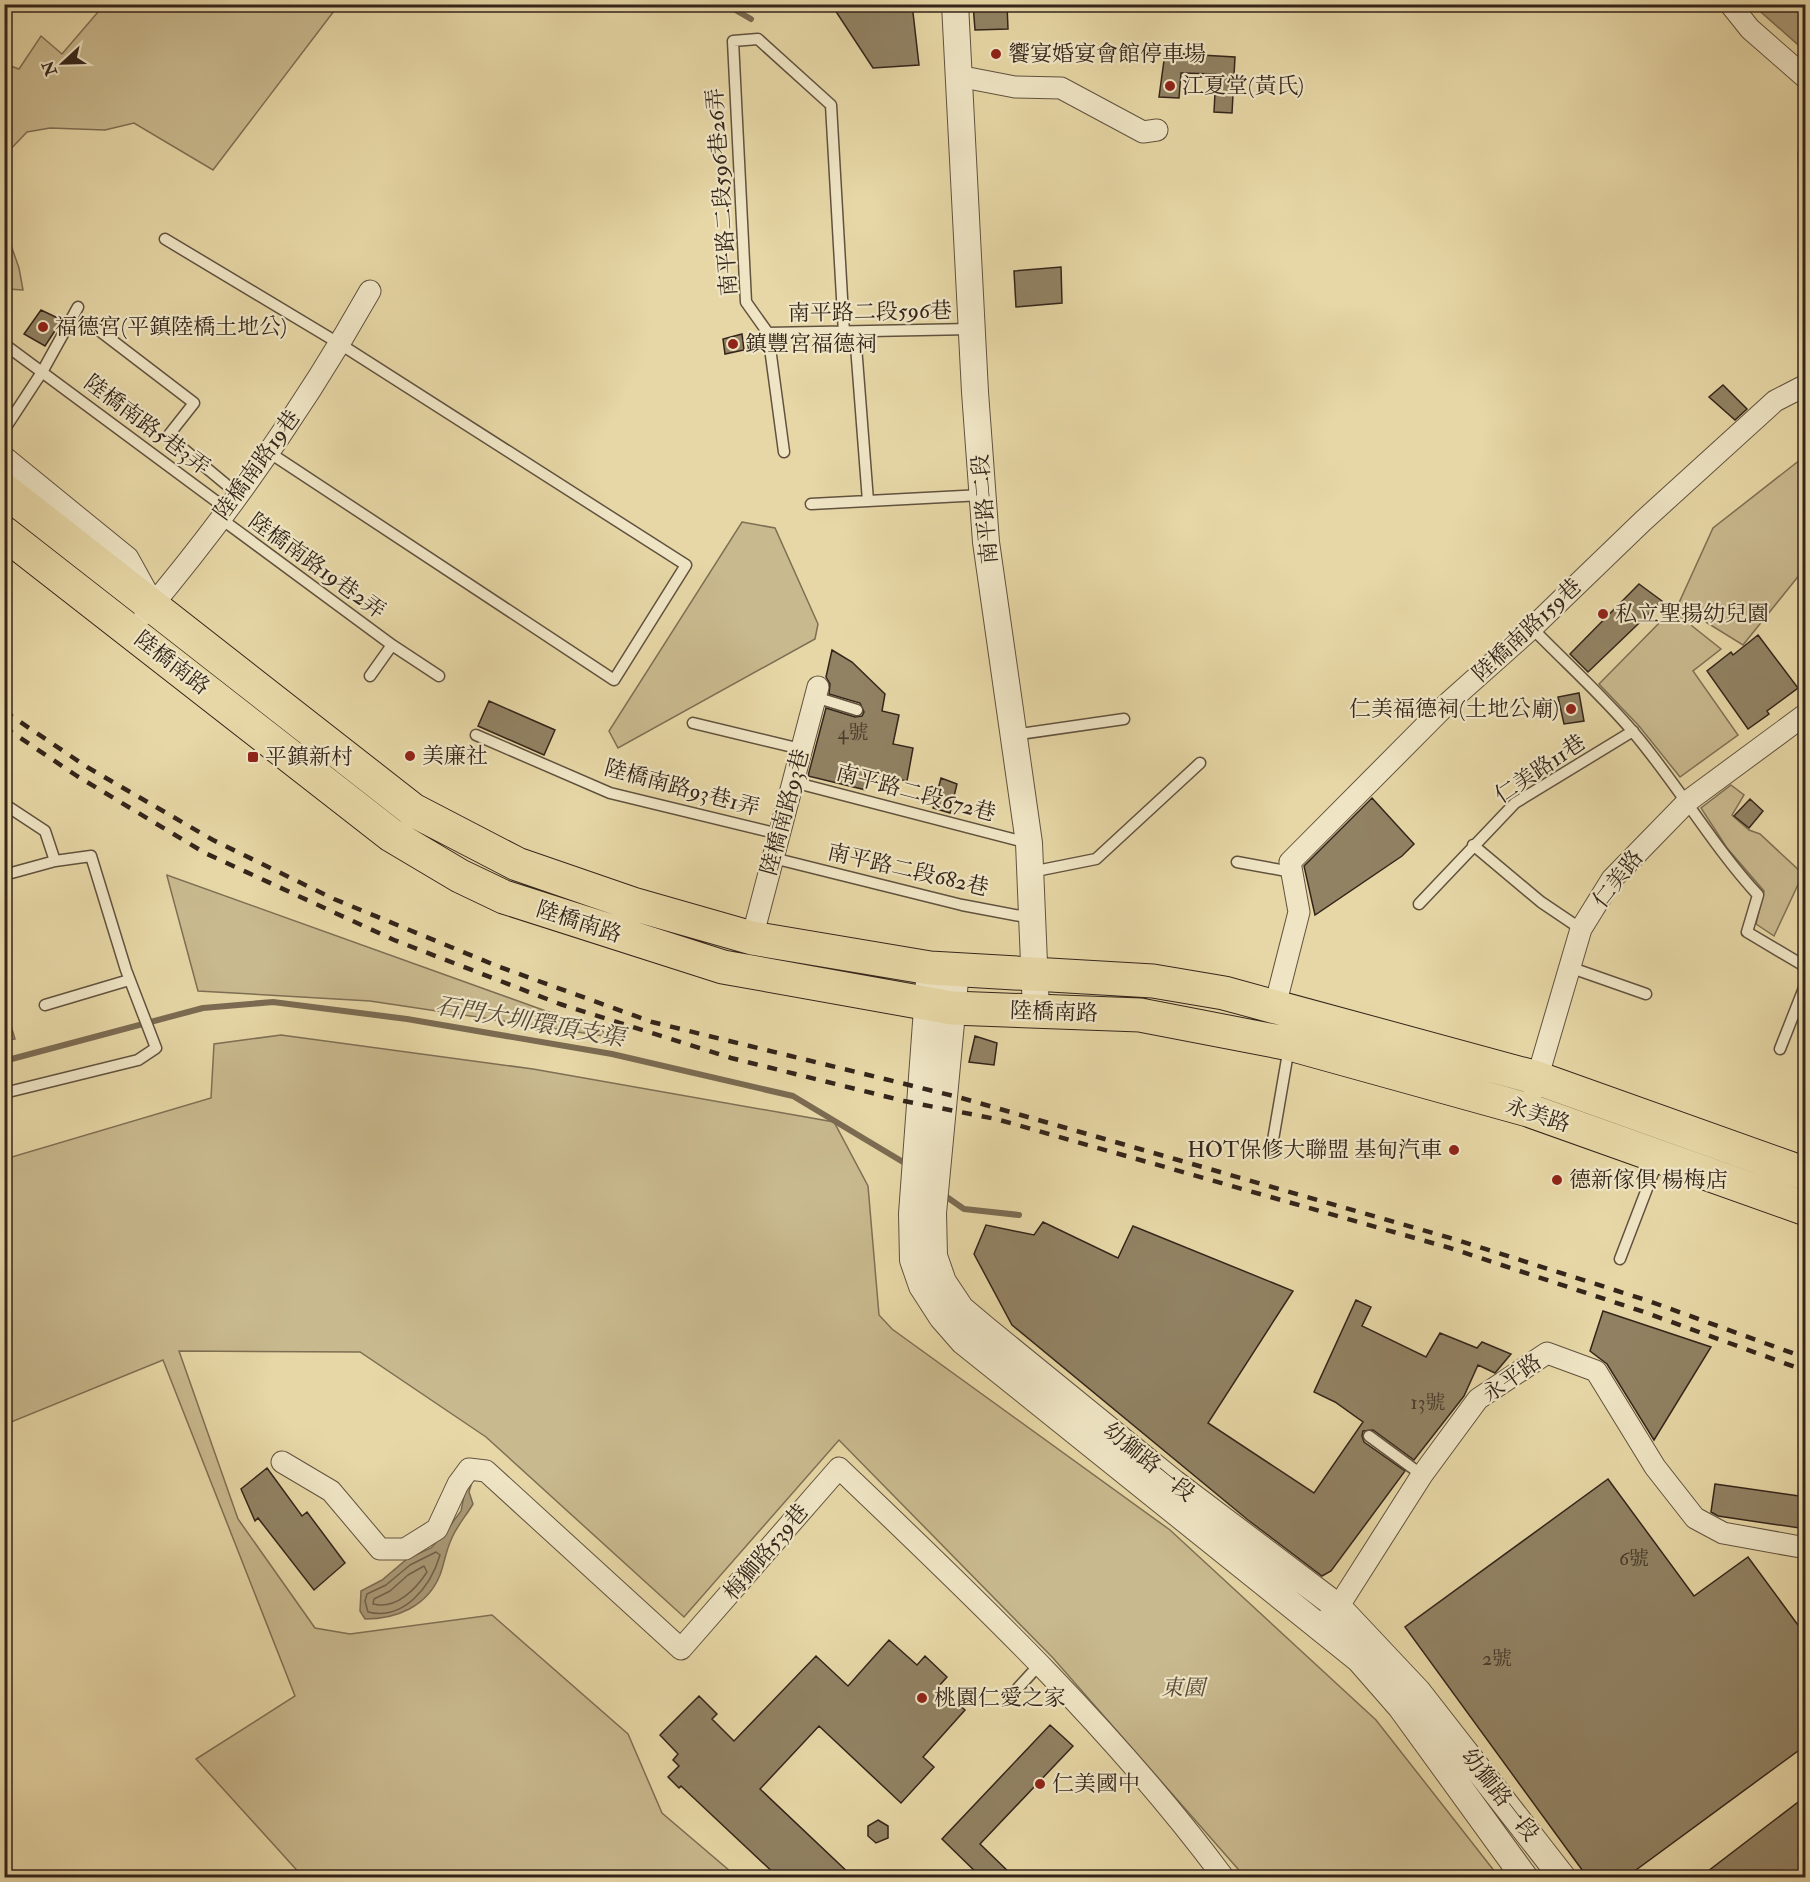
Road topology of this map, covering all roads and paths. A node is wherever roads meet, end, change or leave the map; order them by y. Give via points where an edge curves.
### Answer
1 (955, 4) edge
2 (1730, 4) edge
3 (958, 76) junction
4 (1806, 78) edge
5 (1157, 130) dead end
6 (165, 239) dead end
7 (370, 291) dead end
8 (78, 307) dead end
9 (92, 325) dead end
10 (971, 329) junction
11 (768, 333) junction
12 (849, 333) junction
13 (4, 344) edge
14 (340, 344) junction
15 (42, 372) junction
16 (1806, 385) edge
17 (4, 430) edge
18 (784, 452) dead end
19 (270, 453) junction
20 (4, 457) edge
21 (12, 495) edge
22 (982, 495) junction
23 (867, 501) junction
24 (811, 504) dead end
25 (229, 508) junction
26 (4, 533) edge
27 (153, 605) junction
28 (1532, 628) junction
29 (131, 631) junction
30 (392, 645) junction
31 (370, 676) dead end
32 (439, 676) dead end
33 (816, 692) joint
34 (857, 710) dead end
35 (1806, 714) edge
36 (1124, 719) dead end
37 (693, 723) dead end
38 (1633, 731) junction
39 (477, 735) dead end
40 (1013, 735) junction
41 (801, 749) junction
42 (1200, 763) dead end
43 (793, 782) junction
44 (1688, 801) junction
45 (4, 804) edge
46 (779, 834) junction
47 (1029, 843) junction
48 (1473, 845) junction
49 (773, 858) junction
50 (55, 861) junction
51 (1237, 862) dead end
52 (1031, 872) junction
53 (1292, 872) junction
54 (4, 874) edge
55 (1419, 904) dead end
56 (1034, 918) junction
57 (1581, 929) junction
58 (752, 938) junction
59 (1569, 967) junction
60 (1806, 967) edge
61 (943, 969) junction
62 (1035, 974) junction
63 (129, 980) junction
64 (1806, 983) edge
65 (1646, 994) dead end
66 (45, 1005) dead end
67 (939, 1006) junction
68 (1275, 1006) junction
69 (1036, 1011) junction
70 (1277, 1041) junction
71 (1780, 1048) dead end
72 (1537, 1078) junction
73 (4, 1093) edge
74 (1528, 1110) junction
75 (1273, 1140) dead end
76 (1665, 1140) junction
77 (1806, 1174) edge
78 (1806, 1209) edge
79 (1620, 1259) dead end
80 (1369, 1436) dead end
81 (282, 1462) dead end
82 (1422, 1476) junction
83 (1806, 1548) edge
84 (1338, 1607) junction
85 (1320, 1627) junction
86 (1040, 1665) junction
87 (1018, 1688) dead end
88 (1517, 1871) edge
89 (1224, 1878) edge
90 (1563, 1878) edge

1 - 3 street, 南平路二段
2 - 4 street via 1750,29
3 - 5 street via 1015,87 1061,88 1143,132
3 - 10 street, 南平路二段
6 - 14 lane
7 - 14 street, 陸橋南路19巷
8 - 15 lane
9 - 25 lane via 194,403 168,436
10 - 12 lane, 南平路二段596巷
10 - 22 street, 南平路二段
11 - 12 lane, 南平路二段596巷
11 - 12 lane, 南平路二段596巷26弄 via 746,302 733,41 758,39 831,105
11 - 18 lane
12 - 23 lane
13 - 15 lane, 陸橋南路5巷3弄
14 - 19 street, 陸橋南路19巷
14 - 19 lane via 686,565 614,680
15 - 17 lane
15 - 25 lane, 陸橋南路5巷3弄
16 - 28 street, 陸橋南路159巷 via 1767,408
19 - 25 street, 陸橋南路19巷
20 - 27 street, 陸橋南路 via 128,558
21 - 27 main road, 陸橋南路
22 - 23 lane
22 - 40 street, 南平路二段
23 - 24 lane
25 - 27 street, 陸橋南路19巷
25 - 30 lane, 陸橋南路19巷2弄
26 - 29 main road, 陸橋南路
27 - 29 street, 陸橋南路19巷
27 - 58 main road, 陸橋南路 via 326,732 413,810 517,864 633,904
28 - 38 lane
28 - 53 street, 陸橋南路159巷 via 1449,702 1290,862
29 - 67 main road, 陸橋南路 via 391,835 504,897 723,967
30 - 31 lane, 陸橋南路19巷2弄
30 - 32 lane, 陸橋南路19巷2弄
33 - 34 lane
33 - 41 street, 陸橋南路93巷
35 - 44 street, 仁美路
36 - 40 lane
37 - 41 lane
38 - 44 lane
38 - 48 lane, 仁美路11巷 via 1515,803
39 - 46 lane, 陸橋南路93巷1弄 via 610,793
40 - 47 street, 南平路二段
41 - 43 street, 陸橋南路93巷
42 - 52 lane via 1096,859
43 - 46 street, 陸橋南路93巷
43 - 47 lane, 南平路二段672巷
44 - 57 street, 仁美路 via 1612,879
44 - 60 lane via 1725,859 1758,896 1747,932
45 - 50 lane via 45,831
46 - 49 street, 陸橋南路93巷
47 - 52 street, 南平路二段
48 - 55 lane, 仁美路11巷
48 - 57 lane via 1541,902
49 - 56 lane, 南平路二段682巷 via 962,905
49 - 58 street, 陸橋南路93巷
50 - 54 lane
50 - 63 lane via 91,856
51 - 53 lane
52 - 56 street, 南平路二段
53 - 68 street via 1299,912
56 - 62 street, 南平路二段
57 - 59 street, 仁美路
58 - 61 main road, 陸橋南路
59 - 65 lane
59 - 72 street, 仁美路
61 - 62 main road, 陸橋南路
61 - 67 street, 幼獅路一段
62 - 68 main road, 陸橋南路 via 1153,981
62 - 69 street, 南平路二段
63 - 66 lane
63 - 73 lane via 156,1048 138,1060
64 - 71 lane
67 - 69 main road, 陸橋南路
67 - 84 street, 幼獅路一段 via 933,1213 934,1256 943,1282 961,1309 986,1330 1174,1483
67 - 85 street, 幼獅路一段 via 912,1214 913,1260 922,1286 963,1341
68 - 72 main road, 永美路
69 - 70 main road, 陸橋南路 via 1140,1015
70 - 74 main road, 永美路
70 - 75 lane
72 - 74 street, 仁美路
72 - 76 main road, 永美路
74 - 76 main road, 永美路
76 - 77 main road, 永美路
76 - 78 main road, 永美路
76 - 79 lane
80 - 82 lane
81 - 86 street, 梅獅路539巷 via 331,1491 380,1549 405,1549 437,1529 469,1469 486,1471 681,1649 839,1468
82 - 83 street, 永平路 via 1478,1399 1547,1353 1596,1371 1654,1467 1695,1518 1723,1533
82 - 84 street, 永平路
84 - 85 street, 永平路
84 - 90 street, 幼獅路一段 via 1418,1692
85 - 88 street, 幼獅路一段 via 1359,1659 1401,1707
86 - 87 lane
86 - 89 street, 梅獅路539巷 via 1188,1828

